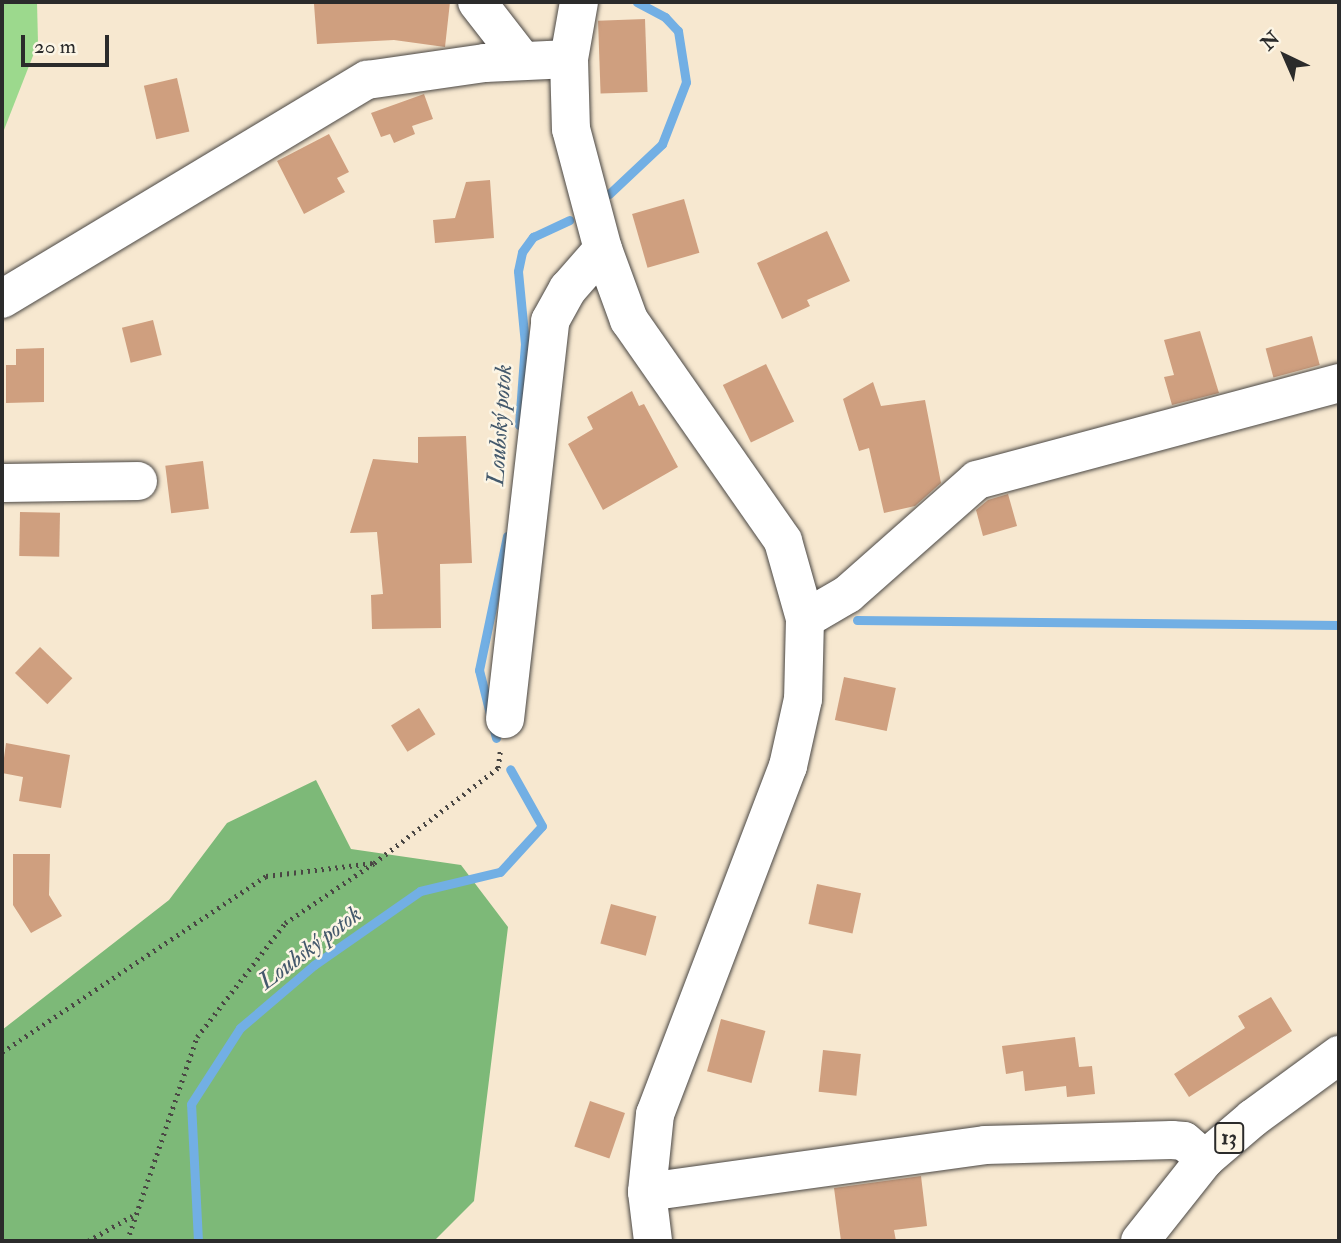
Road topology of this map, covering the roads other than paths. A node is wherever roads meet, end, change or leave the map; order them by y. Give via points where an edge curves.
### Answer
1 (477, 2) edge
2 (579, 2) edge
3 (569, 59) junction
4 (522, 60) junction
5 (603, 249) junction
6 (2, 299) edge
7 (1339, 383) edge
8 (138, 481) dead end
9 (2, 483) edge
10 (805, 619) junction
11 (505, 719) road end
12 (1339, 1055) edge
13 (1205, 1159) junction
14 (647, 1192) junction
15 (653, 1241) edge
16 (1140, 1241) edge

1 - 4 street
2 - 3 street
3 - 4 street
3 - 5 street via 571,129
4 - 6 street via 367,80
5 - 10 street via 629,320 783,541
5 - 11 street via 568,289 550,321
7 - 10 street via 977,480 848,594
8 - 9 street
10 - 14 street via 803,699 788,766 655,1114
12 - 13 street, 13
13 - 14 street via 1184,1141 1172,1140 985,1144
13 - 16 street, 13
14 - 15 street

